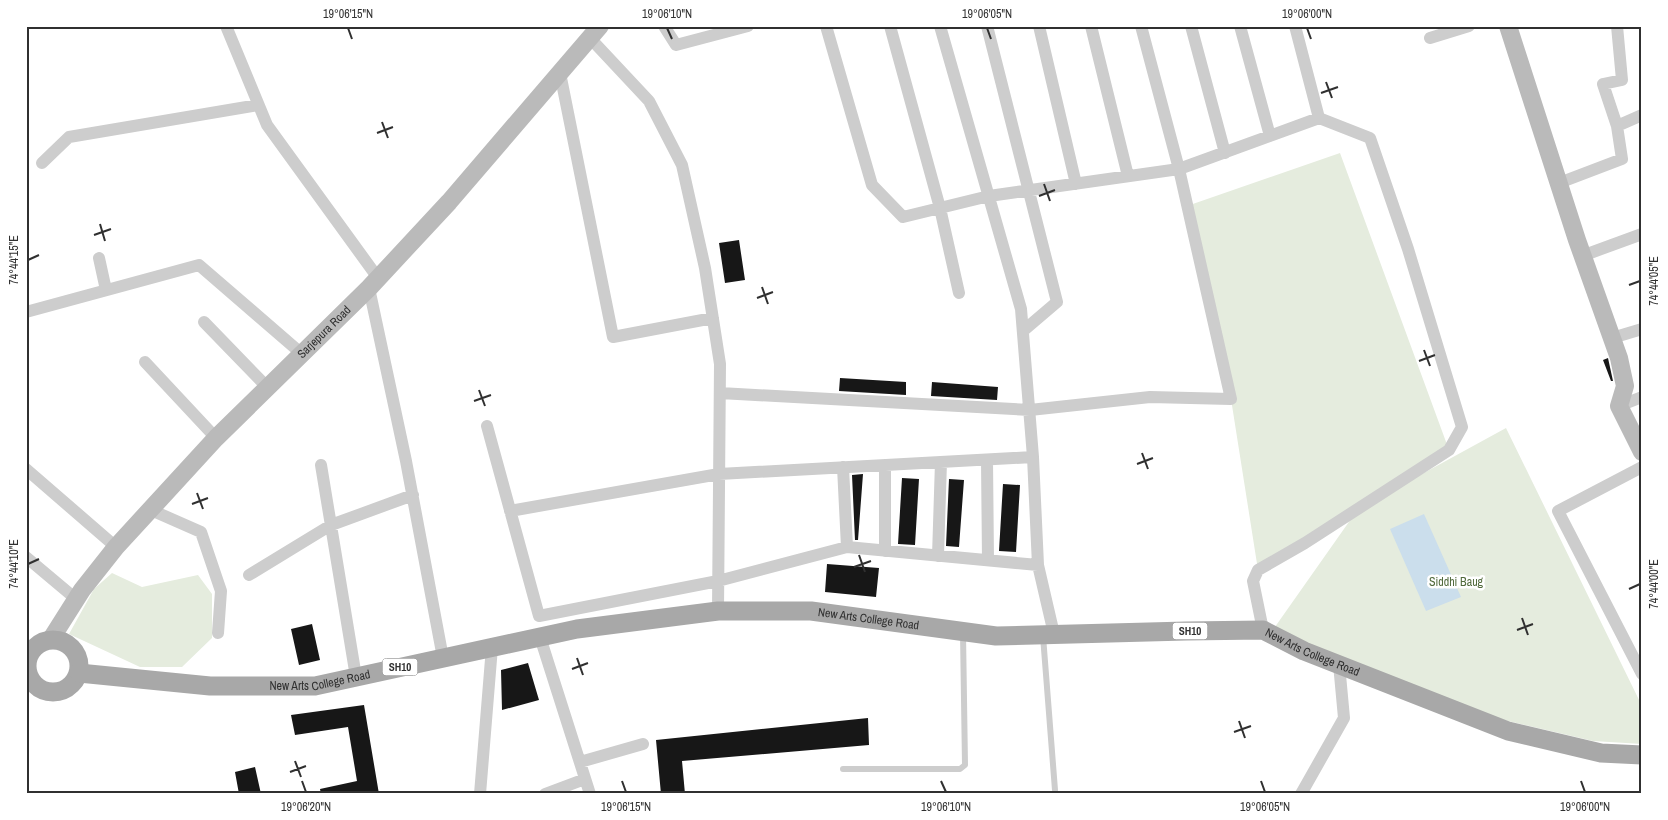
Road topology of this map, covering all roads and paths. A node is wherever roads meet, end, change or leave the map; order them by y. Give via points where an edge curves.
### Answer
1 (226, 26) edge
2 (664, 26) edge
3 (748, 26) edge
4 (826, 26) edge
5 (890, 26) edge
6 (940, 26) edge
7 (987, 26) edge
8 (1038, 26) edge
9 (1092, 26) edge
10 (1141, 26) edge
11 (1191, 26) edge
12 (1240, 26) edge
13 (1295, 26) edge
14 (1469, 26) edge
15 (1508, 26) edge
16 (1617, 26) edge
17 (595, 32) edge
18 (1430, 38) dead end
19 (560, 73) junction
20 (258, 105) junction
21 (1642, 115) edge
22 (1320, 118) junction
23 (1617, 126) junction
24 (1270, 136) junction
25 (1225, 153) junction
26 (42, 163) dead end
27 (1179, 169) junction
28 (1128, 176) junction
29 (1559, 183) junction
30 (1076, 184) junction
31 (1030, 190) junction
32 (989, 196) junction
33 (940, 208) junction
34 (1642, 234) edge
35 (1582, 256) junction
36 (99, 258) dead end
37 (374, 283) junction
38 (106, 290) junction
39 (959, 293) dead end
40 (26, 312) edge
41 (713, 318) junction
42 (204, 322) dead end
43 (1642, 328) edge
44 (1023, 331) junction
45 (1612, 338) junction
46 (302, 354) junction
47 (145, 362) dead end
48 (268, 388) junction
49 (720, 392) junction
50 (1642, 397) edge
51 (1619, 406) junction
52 (1030, 410) junction
53 (487, 426) dead end
54 (216, 438) junction
55 (1640, 445) edge
56 (1033, 457) junction
57 (987, 460) junction
58 (941, 462) junction
59 (322, 465) dead end
60 (885, 465) junction
61 (843, 467) junction
62 (1642, 467) edge
63 (26, 469) edge
64 (719, 474) junction
65 (413, 496) junction
66 (150, 510) junction
67 (510, 511) junction
68 (331, 525) junction
69 (116, 547) junction
70 (847, 547) junction
71 (885, 551) junction
72 (938, 556) junction
73 (26, 557) edge
74 (988, 560) junction
75 (1038, 565) junction
76 (249, 575) dead end
77 (718, 581) junction
78 (76, 599) junction
79 (718, 611) junction
80 (1263, 630) junction
81 (963, 632) junction
82 (218, 633) dead end
83 (1049, 635) junction
84 (540, 637) junction
85 (51, 639) junction
86 (492, 647) junction
87 (443, 658) junction
88 (26, 664) edge
89 (1339, 664) junction
90 (78, 673) junction
91 (1642, 674) edge
92 (356, 677) junction
93 (30, 684) edge
94 (643, 744) dead end
95 (1642, 755) edge
96 (580, 762) junction
97 (843, 769) dead end
98 (585, 779) junction
99 (1055, 790) dead end
100 (480, 794) edge
101 (545, 794) edge
102 (590, 794) edge
103 (1301, 794) edge

1 - 20 street
2 - 3 street via 676,45
4 - 33 street via 872,185 903,217
5 - 33 street
6 - 32 street
7 - 31 street
8 - 30 street
9 - 28 street
10 - 27 street
11 - 25 street
12 - 24 street
13 - 22 street
14 - 18 street
15 - 29 street
16 - 23 street via 1622,80 1603,84
17 - 19 street, Sarjepura Road
17 - 41 street via 649,101 682,165
19 - 37 street, Sarjepura Road
19 - 41 street via 613,337
20 - 26 street via 69,137
20 - 37 street via 267,125
21 - 23 street
22 - 24 street
22 - 80 street via 1370,138 1408,249 1462,427 1449,450 1258,570 1253,581
23 - 29 street via 1622,159
24 - 25 street
25 - 27 street
27 - 28 street
27 - 52 street via 1230,399 1150,397
28 - 30 street
29 - 35 street
30 - 31 street
31 - 32 street
31 - 44 street via 1057,302
32 - 33 street
32 - 44 street via 1021,309
33 - 39 street
34 - 35 street
35 - 45 street
36 - 38 street
37 - 46 street, Sarjepura Road
37 - 65 street
38 - 40 street
38 - 46 street via 200,265
41 - 49 street via 720,364
42 - 48 street
43 - 45 street
44 - 52 street
45 - 51 street via 1625,386
46 - 48 street, Sarjepura Road
47 - 54 street
48 - 54 street, Sarjepura Road
49 - 52 street
49 - 64 street
50 - 51 street
51 - 55 street
52 - 56 street
53 - 67 street
54 - 66 street, Sarjepura Road
56 - 57 street
56 - 75 street
57 - 58 street
57 - 74 street
58 - 60 street
58 - 72 street
59 - 68 street
60 - 61 street
60 - 71 street
61 - 64 street
61 - 70 street
62 - 91 street via 1558,511
63 - 69 street
64 - 67 street
64 - 77 street
65 - 68 street
65 - 87 street
66 - 69 street, Sarjepura Road
66 - 82 street via 201,532 221,591
67 - 77 street via 538,616
68 - 76 street
68 - 92 street
69 - 78 street, Sarjepura Road
70 - 71 street
70 - 77 street
71 - 72 street
72 - 74 street
73 - 78 street
74 - 75 street
75 - 83 street
77 - 79 street
78 - 85 street, Sarjepura Road
79 - 81 main road, New Arts College Road / SH10 via 811,611
79 - 84 main road, New Arts College Road / SH10 via 577,629
80 - 83 main road, New Arts College Road / SH10
80 - 89 main road, New Arts College Road / SH10
81 - 83 main road, New Arts College Road / SH10 via 996,636
81 - 97 lane via 965,765 960,769
83 - 99 lane
84 - 86 main road, New Arts College Road / SH10
84 - 96 street
85 - 88 main road via 39,643 30,652
85 - 90 main road via 63,641 74,649 79,660
86 - 87 main road, New Arts College Road / SH10
86 - 100 street
87 - 92 main road, New Arts College Road / SH10
88 - 93 main road
89 - 95 main road, New Arts College Road / SH10 via 1508,731 1601,753
89 - 103 street via 1344,718
90 - 92 main road, New Arts College Road / SH10 via 210,686 315,686
90 - 93 main road via 70,686 55,692
94 - 96 street
96 - 98 street
98 - 101 street
98 - 102 street

